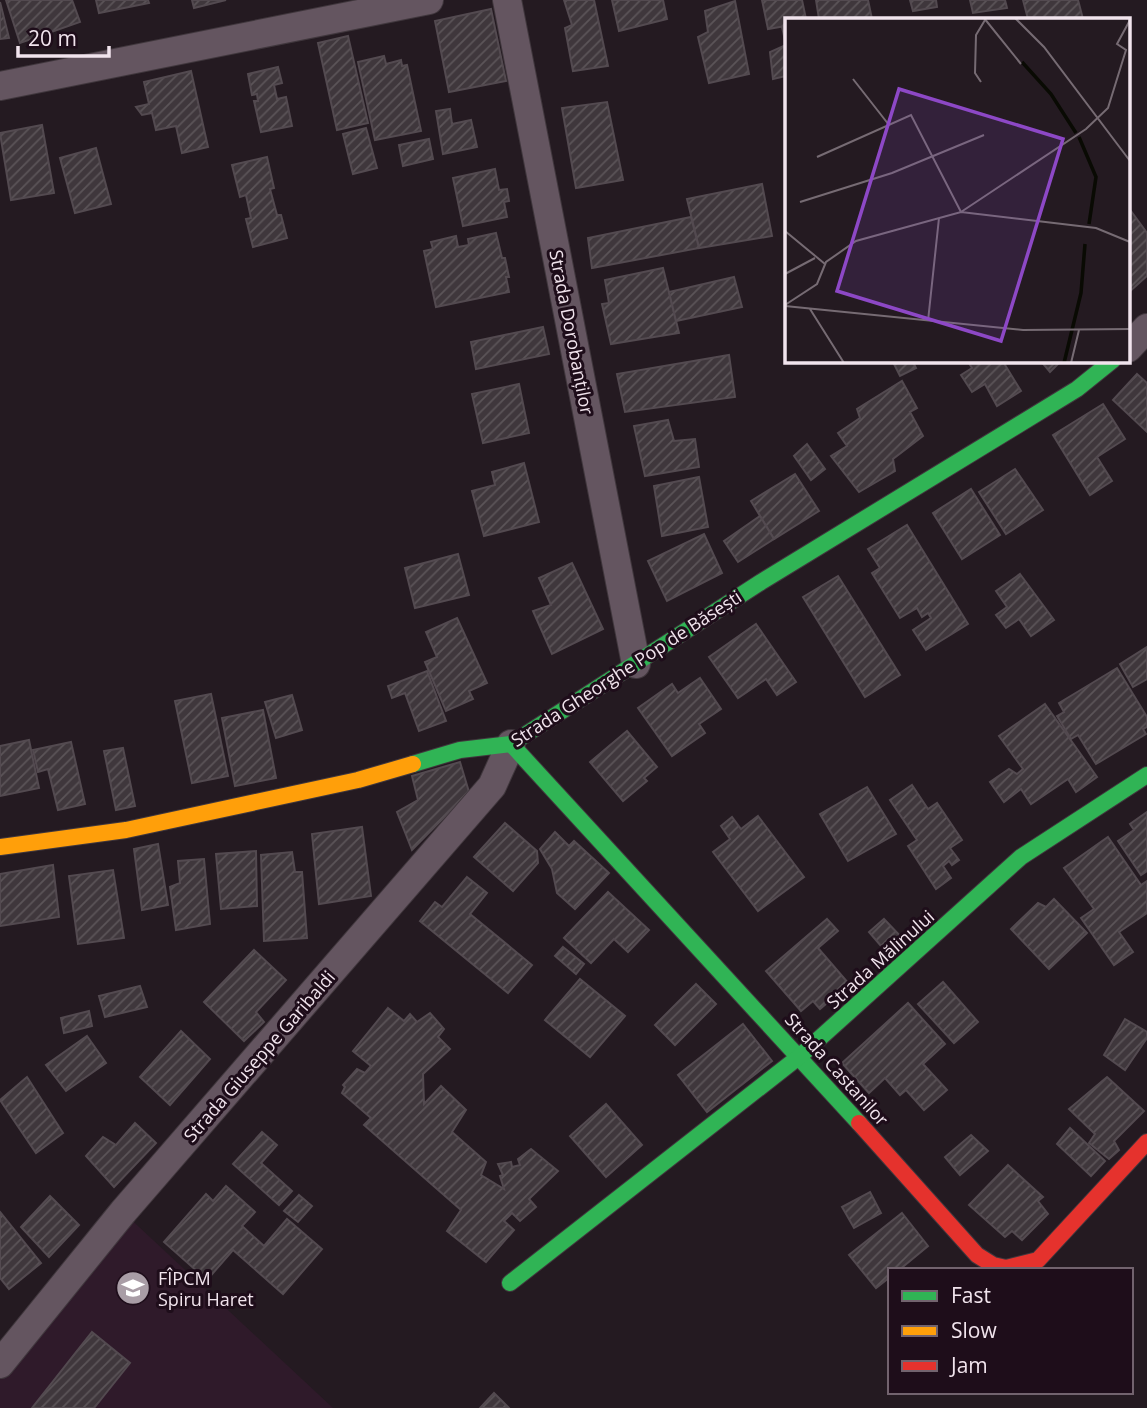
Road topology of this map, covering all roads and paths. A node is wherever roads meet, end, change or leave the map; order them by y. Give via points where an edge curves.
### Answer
1 (429, 0) edge
2 (507, 0) edge
3 (0, 86) edge
4 (1147, 328) edge
5 (1130, 346) edge
6 (1111, 362) edge
7 (636, 664) junction
8 (511, 744) junction
9 (1147, 775) edge
10 (0, 847) edge
11 (800, 1056) junction
12 (1147, 1142) edge
13 (1004, 1268) edge
14 (1018, 1268) edge
15 (510, 1283) dead end
16 (0, 1364) edge

1 - 3 street
2 - 7 street, Strada Dorobanților
4 - 5 street
6 - 7 street, Strada Gheorghe Pop de Băsești via 1077,389
7 - 8 street, Strada Gheorghe Pop de Băsești
8 - 10 street, Strada Gheorghe Pop de Băsești via 460,750 358,780 126,830
8 - 11 street, Strada Castanilor
8 - 16 street, Strada Giuseppe Garibaldi via 492,786 123,1212
9 - 11 street, Strada Mălinului via 1021,857
11 - 13 street, Strada Castanilor via 977,1255 994,1267
11 - 15 street, Strada Mălinului
12 - 14 street, Strada Castanilor via 1038,1260

